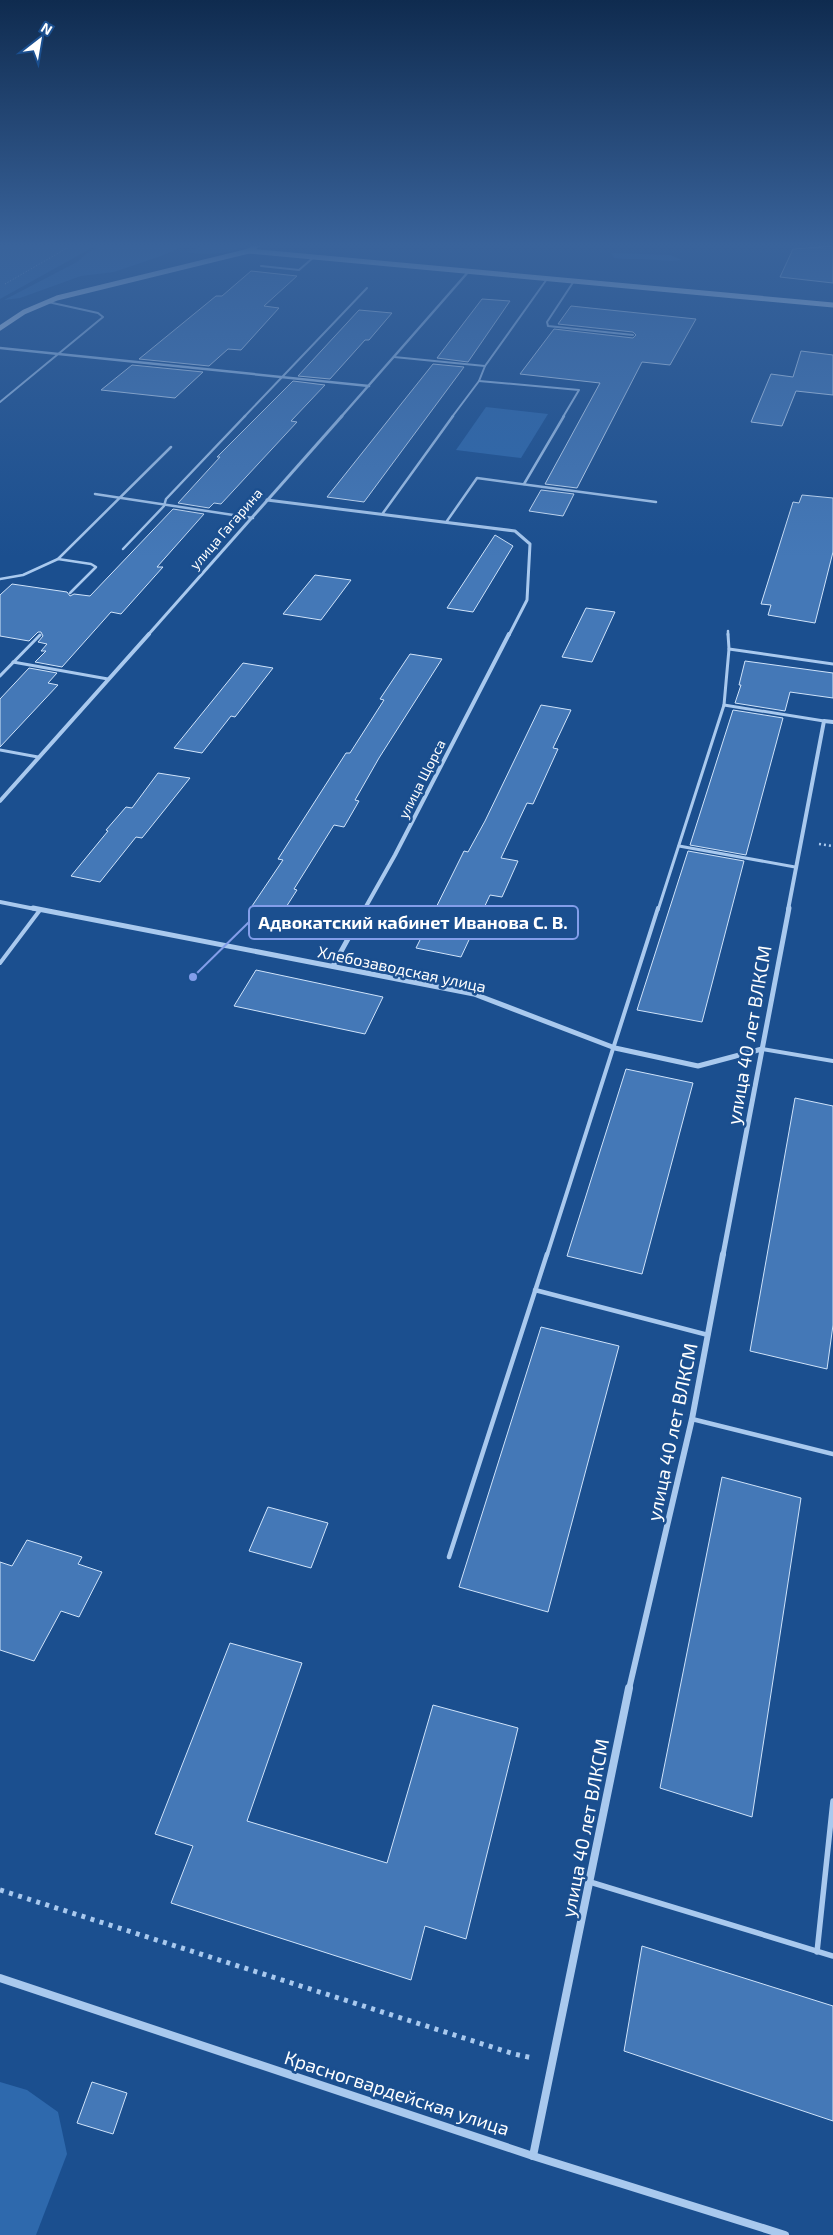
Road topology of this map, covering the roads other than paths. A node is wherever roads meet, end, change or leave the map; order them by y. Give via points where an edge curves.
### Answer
1 (3, 348) edge
2 (66, 348) edge
3 (309, 348) edge
4 (402, 348) edge
5 (498, 348) edge
6 (59, 354) junction
7 (394, 357) junction
8 (485, 366) junction
9 (283, 376) junction
10 (479, 381) junction
11 (369, 386) junction
12 (0, 402) edge
13 (171, 447) dead end
14 (524, 484) junction
15 (95, 494) dead end
16 (120, 498) junction
17 (267, 500) junction
18 (656, 502) dead end
19 (164, 506) junction
20 (383, 513) junction
21 (253, 518) junction
22 (447, 521) junction
23 (123, 549) dead end
24 (58, 559) junction
25 (0, 579) edge
26 (70, 592) dead end
27 (728, 631) dead end
28 (40, 635) dead end
29 (729, 649) junction
30 (13, 662) junction
31 (833, 664) edge
32 (0, 676) edge
33 (108, 679) junction
34 (724, 705) junction
35 (824, 721) junction
36 (833, 722) edge
37 (0, 750) edge
38 (38, 757) junction
39 (0, 801) edge
40 (679, 846) junction
41 (795, 867) junction
42 (0, 902) edge
43 (40, 910) junction
44 (0, 963) edge
45 (333, 966) junction
46 (615, 1048) junction
47 (762, 1050) junction
48 (833, 1061) edge
49 (535, 1290) junction
50 (708, 1335) junction
51 (692, 1419) junction
52 (833, 1454) edge
53 (449, 1557) dead end
54 (833, 1801) edge
55 (590, 1882) junction
56 (817, 1952) junction
57 (833, 1956) edge
58 (0, 1978) edge
59 (533, 2156) junction
60 (785, 2235) edge

1 - 6 street
2 - 6 lane
3 - 9 lane
4 - 7 street, улица Гагарина
5 - 8 lane
6 - 9 street
6 - 12 lane
7 - 8 lane
7 - 11 street, улица Гагарина
8 - 10 lane
9 - 11 street
9 - 19 lane via 166,499
10 - 14 lane via 579,390
10 - 20 lane
11 - 17 street, улица Гагарина
13 - 16 lane
14 - 18 lane
14 - 22 lane via 477,478
15 - 16 lane
16 - 19 lane
16 - 24 lane
17 - 20 street
17 - 21 street, улица Гагарина
19 - 21 lane
19 - 23 lane
20 - 22 street
21 - 33 street, улица Гагарина
22 - 45 street, улица Щорса via 515,531 530,544 527,600 395,855
24 - 25 lane via 37,571
24 - 26 lane via 96,567
27 - 29 lane
28 - 30 lane
29 - 31 lane
29 - 34 lane
30 - 32 lane
30 - 33 lane
33 - 38 street, улица Гагарина
34 - 35 lane
34 - 40 lane
35 - 36 street
35 - 41 street, улица 40 лет ВЛКСМ
37 - 38 lane
38 - 39 street, улица Гагарина
40 - 41 lane
40 - 46 lane
41 - 47 street, улица 40 лет ВЛКСМ
42 - 43 street, Хлебозаводская улица
43 - 44 lane
43 - 45 street, Хлебозаводская улица
45 - 46 street, Хлебозаводская улица via 474,994
46 - 47 street, Хлебозаводская улица via 698,1066
46 - 49 lane
47 - 48 lane
47 - 50 street, улица 40 лет ВЛКСМ
49 - 50 lane
49 - 53 lane
50 - 51 street, улица 40 лет ВЛКСМ
51 - 52 lane
51 - 55 street, улица 40 лет ВЛКСМ via 625,1706
54 - 56 lane
55 - 56 lane
55 - 59 street, улица 40 лет ВЛКСМ
56 - 57 lane
58 - 59 street, Красногвардейская улица
59 - 60 street, Красногвардейская улица

